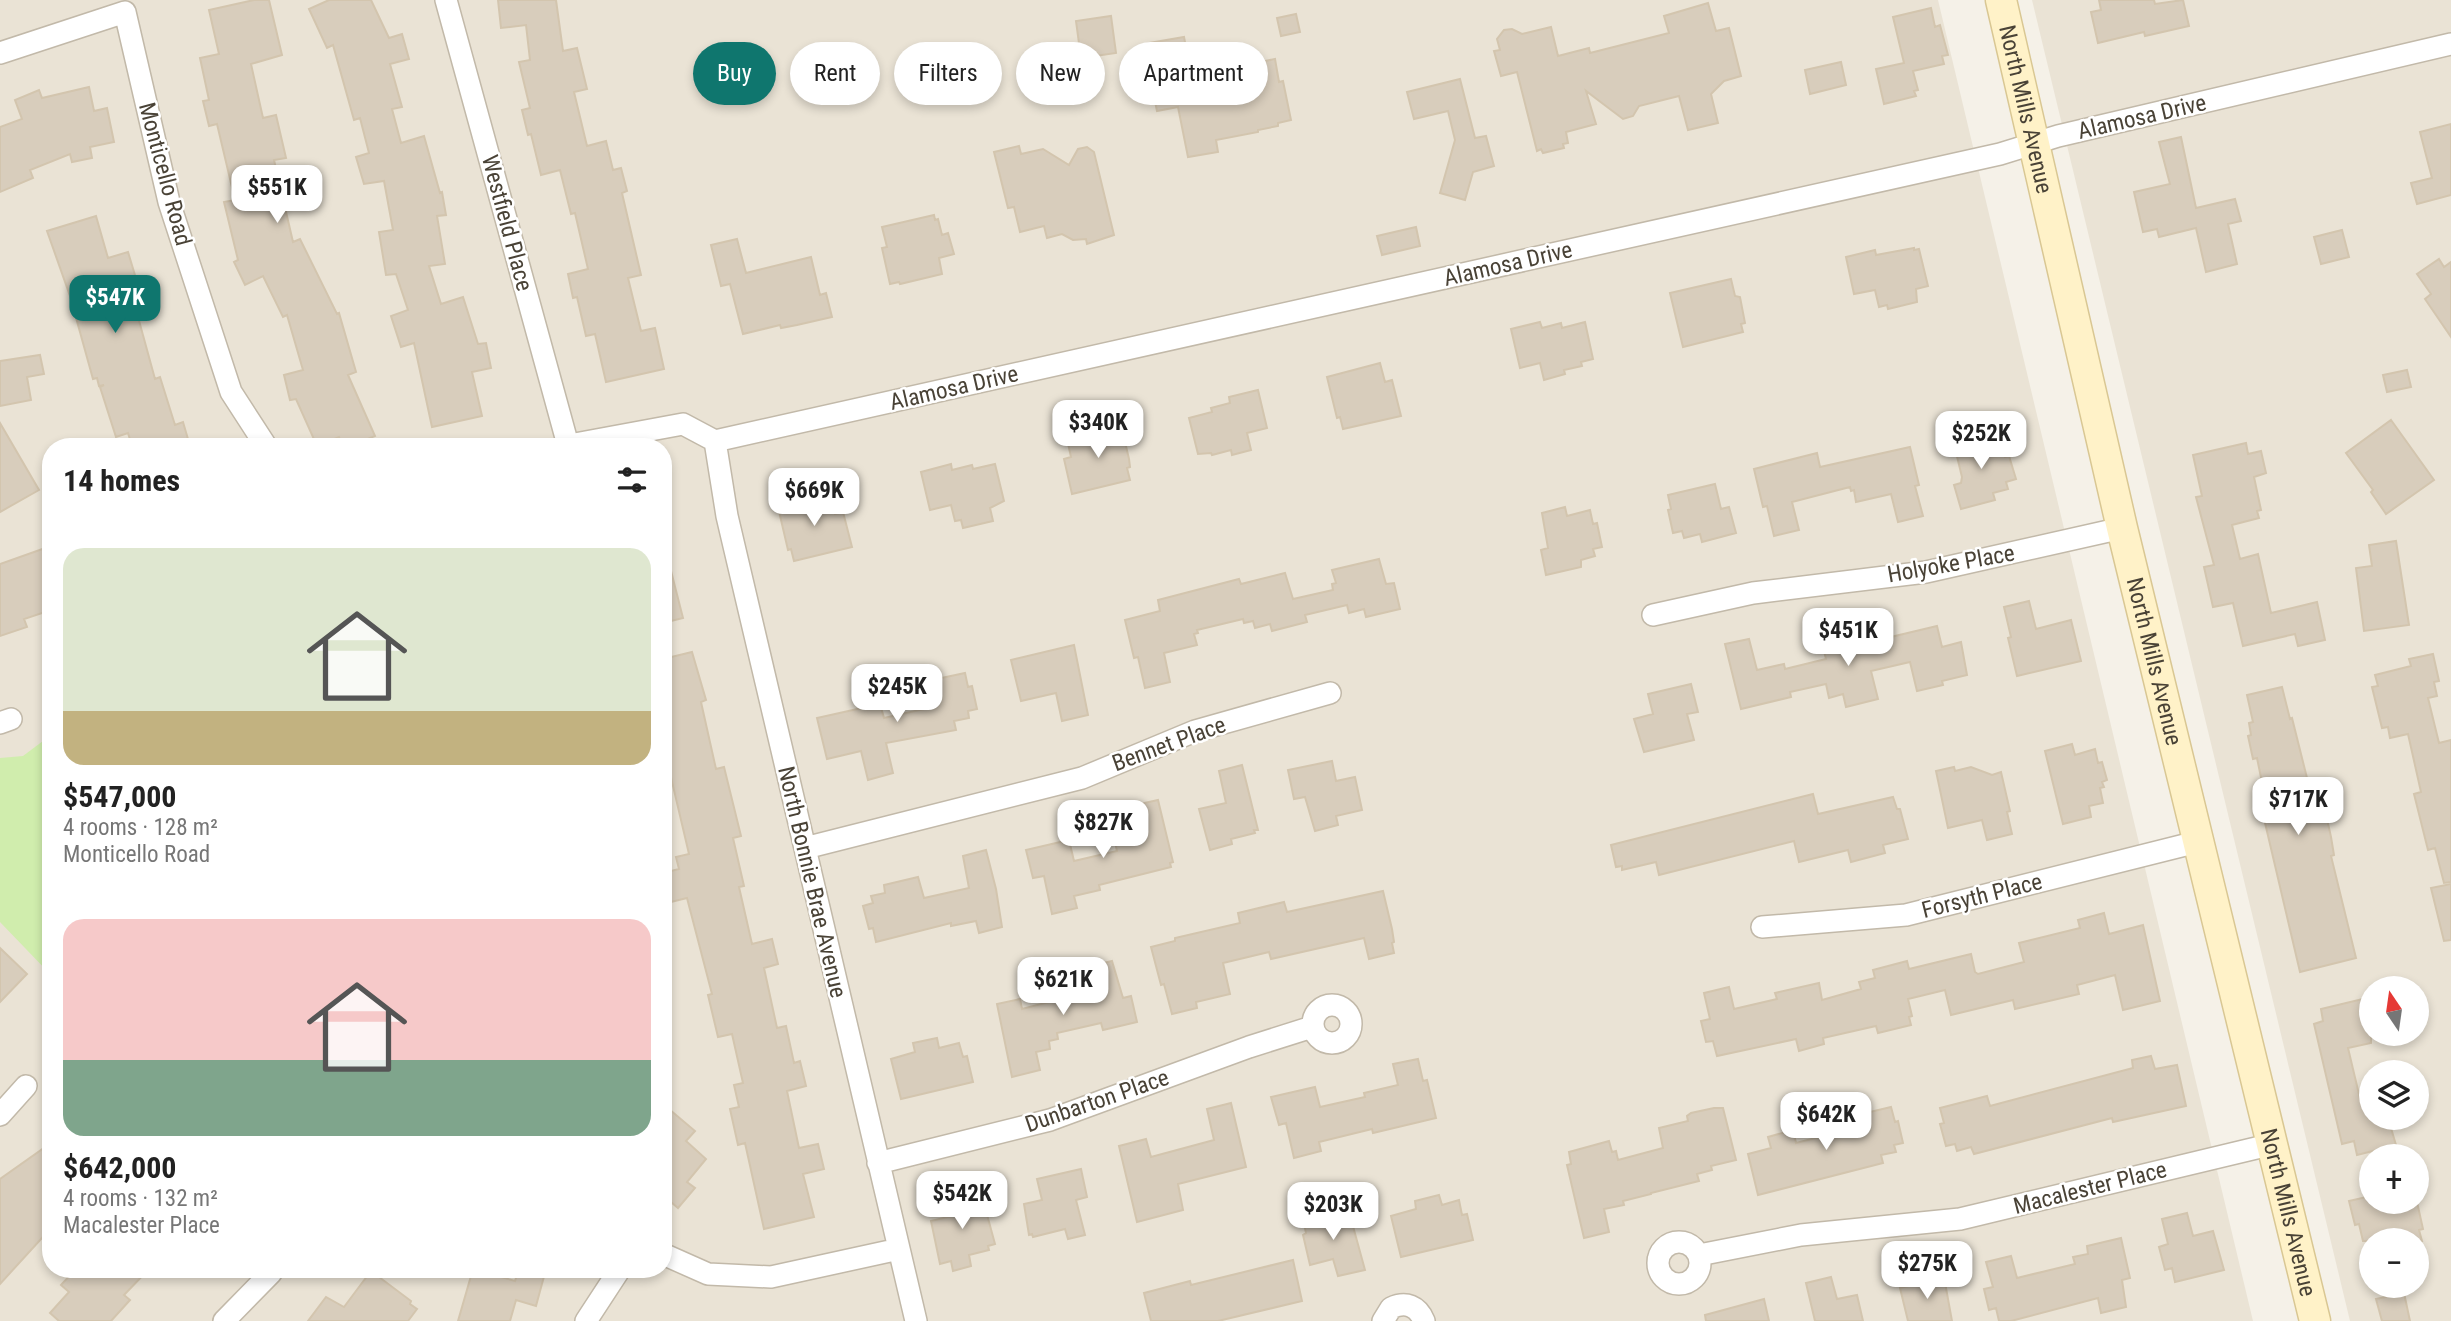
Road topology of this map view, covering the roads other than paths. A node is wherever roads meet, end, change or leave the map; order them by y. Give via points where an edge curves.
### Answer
1 (446, 0) edge
2 (2001, 0) edge
3 (2451, 44) edge
4 (0, 53) edge
5 (2036, 143) junction
6 (261, 438) edge
7 (564, 438) edge
8 (609, 438) edge
9 (715, 441) junction
10 (2122, 528) junction
11 (1653, 615) dead end
12 (1330, 693) dead end
13 (2197, 842) junction
14 (805, 848) junction
15 (1762, 927) dead end
16 (1312, 1027) dead end
17 (26, 1086) dead end
18 (0, 1115) edge
19 (2273, 1144) junction
20 (878, 1163) junction
21 (899, 1249) junction
22 (1699, 1255) dead end
23 (672, 1258) edge
24 (266, 1278) edge
25 (614, 1278) edge
26 (224, 1321) edge
27 (586, 1321) edge
28 (916, 1321) edge
29 (1383, 1321) edge
30 (1424, 1321) edge
31 (2315, 1321) edge

1 - 7 street, Westfield Place
2 - 5 main road, North Mills Avenue
3 - 5 street, Alamosa Drive
4 - 6 street, Monticello Road via 125,12 169,202 231,392
5 - 9 street, Alamosa Drive
5 - 10 main road, North Mills Avenue
8 - 9 street via 683,424
9 - 14 street, North Bonnie Brae Avenue via 727,516
10 - 11 street, Holyoke Place via 1926,572 1753,593
10 - 13 main road, North Mills Avenue
12 - 14 street, Bennet Place via 1195,731 1082,778
13 - 15 street, Forsyth Place via 1906,915
13 - 19 main road, North Mills Avenue
14 - 20 street, North Bonnie Brae Avenue
16 - 20 street, Dunbarton Place via 1050,1120
17 - 18 street
19 - 22 street, Macalester Place via 1960,1219 1801,1235
19 - 31 main road, North Mills Avenue
20 - 21 street, North Bonnie Brae Avenue
21 - 23 street via 771,1278 708,1274
21 - 28 street, North Bonnie Brae Avenue
24 - 26 street
25 - 27 street
29 - 30 street via 1391,1308 1407,1304 1415,1307

